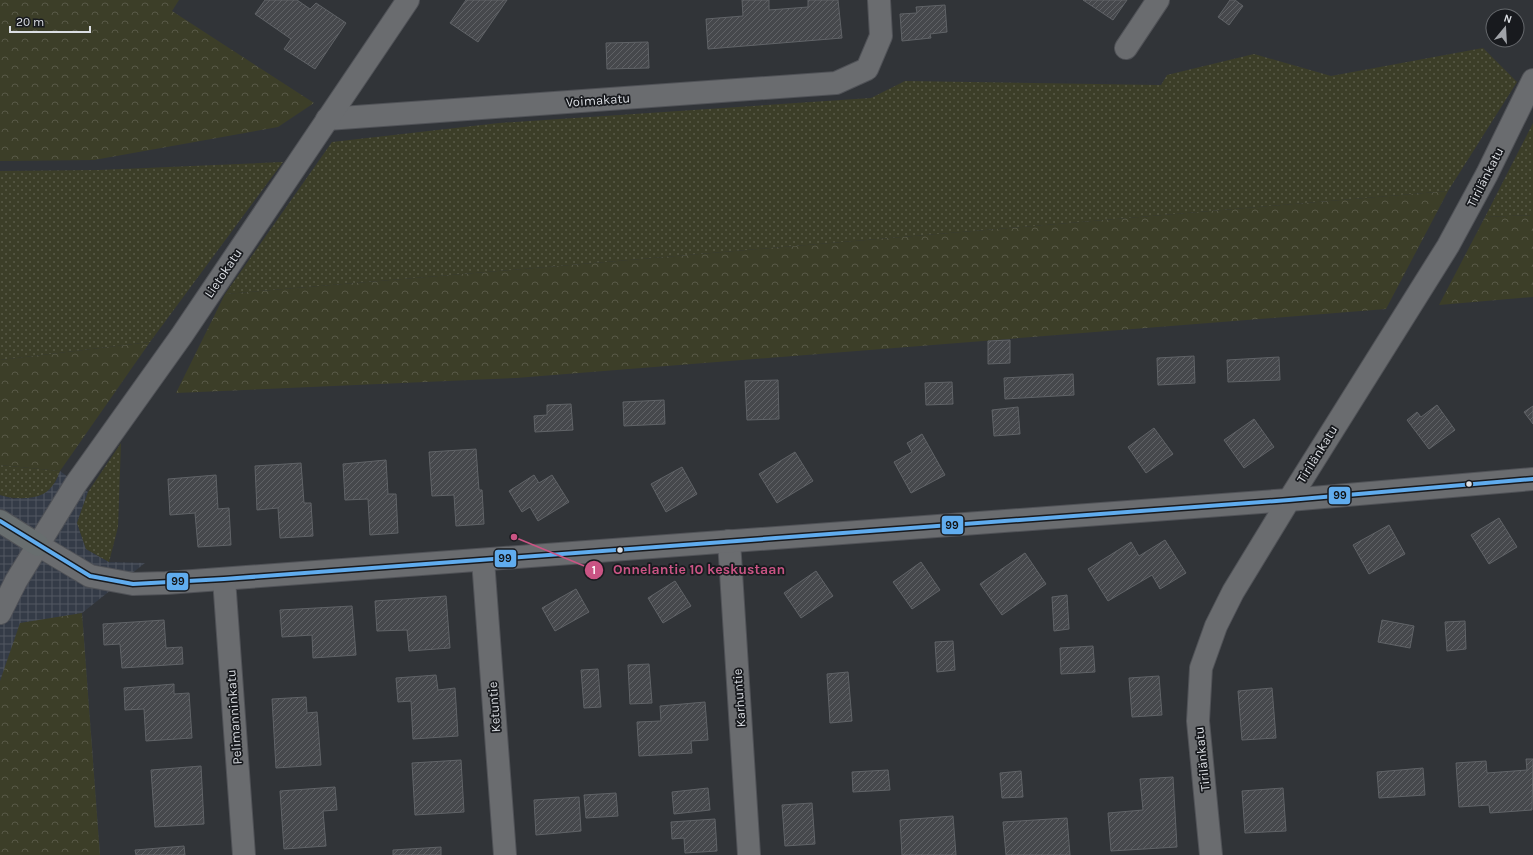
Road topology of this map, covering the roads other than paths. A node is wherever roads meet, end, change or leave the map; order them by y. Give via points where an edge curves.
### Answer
1 (408, 0) edge
2 (878, 0) edge
3 (1158, 0) edge
4 (1126, 48) dead end
5 (1533, 80) edge
6 (327, 119) junction
7 (1533, 479) edge
8 (1289, 500) junction
9 (0, 521) edge
10 (729, 542) junction
11 (38, 545) junction
12 (483, 560) junction
13 (224, 579) junction
14 (0, 613) edge
15 (244, 855) edge
16 (505, 855) edge
17 (749, 855) edge
18 (1211, 855) edge

1 - 6 street, Lietokatu
2 - 6 street, Voimakatu via 881,36 867,69 836,83
3 - 4 street
5 - 8 street, Tirilänkatu via 1448,246
6 - 11 street, Lietokatu via 182,334 75,485
7 - 8 street
8 - 10 street
8 - 18 street, Tirilänkatu via 1233,592 1216,626 1200,668 1198,720
9 - 11 street
10 - 12 street
10 - 17 street, Karhuntie
11 - 13 street via 90,576 133,584
11 - 14 street, Lietokatu
12 - 13 street
12 - 16 street, Ketuntie
13 - 15 street, Pelimanninkatu

